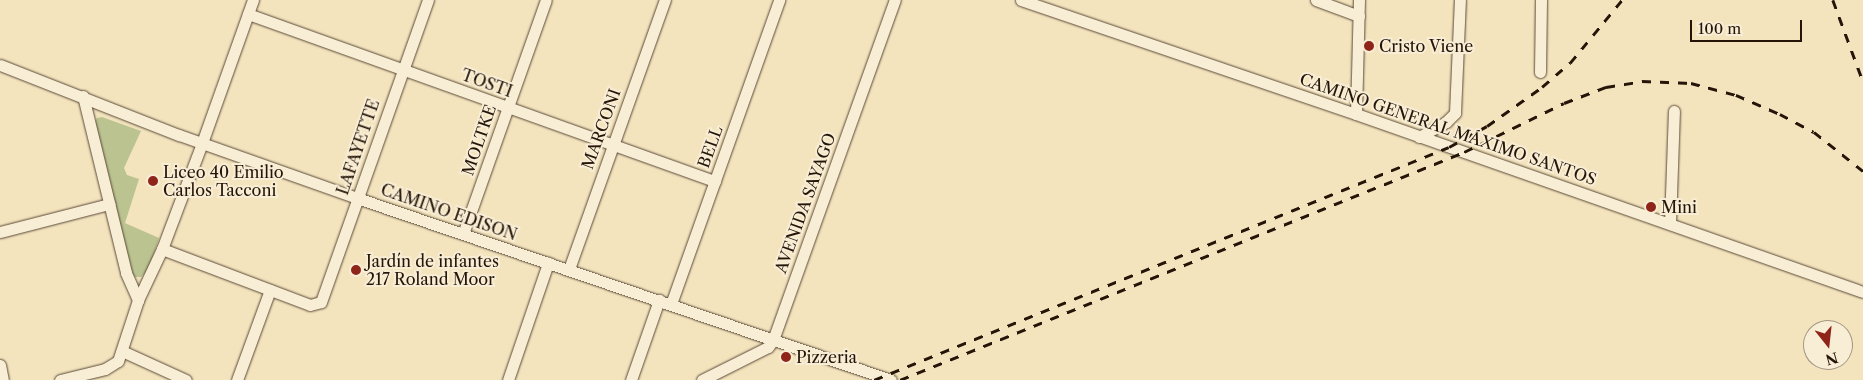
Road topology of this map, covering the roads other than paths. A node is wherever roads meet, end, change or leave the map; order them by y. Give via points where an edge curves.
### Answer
1 (254, 0) edge
2 (428, 0) edge
3 (546, 0) edge
4 (665, 0) edge
5 (779, 0) edge
6 (895, 0) edge
7 (1021, 0) edge
8 (1316, 0) edge
9 (1359, 0) edge
10 (1460, 0) edge
11 (1541, 0) edge
12 (248, 14) junction
13 (1358, 16) junction
14 (0, 65) edge
15 (403, 69) junction
16 (1540, 72) dead end
17 (83, 96) junction
18 (507, 107) junction
19 (1674, 112) dead end
20 (1356, 114) junction
21 (1419, 137) junction
22 (202, 143) junction
23 (613, 145) junction
24 (715, 181) junction
25 (357, 198) junction
26 (109, 204) junction
27 (1670, 224) junction
28 (0, 232) edge
29 (463, 234) junction
30 (162, 249) junction
31 (548, 263) junction
32 (569, 269) junction
33 (270, 290) junction
34 (1863, 292) edge
35 (138, 300) junction
36 (659, 300) junction
37 (671, 304) junction
38 (773, 340) junction
39 (122, 351) junction
40 (0, 367) edge
41 (3, 380) edge
42 (60, 380) edge
43 (186, 380) edge
44 (236, 380) edge
45 (508, 380) edge
46 (631, 380) edge
47 (702, 380) edge
48 (890, 380) edge

1 - 12 street
2 - 15 street, LAFAYETTE
3 - 18 street, MOLTKE
4 - 23 street, MARCONI
5 - 24 street, BELL
6 - 38 street, AVENIDA SAYAGO
7 - 20 street, CAMINO GENERAL MÁXIMO SANTOS
8 - 13 street
9 - 13 street
10 - 21 street via 1456,113
11 - 16 street
12 - 15 street, TOSTI
12 - 22 street
13 - 20 street
14 - 17 street, CAMINO EDISON
15 - 18 street, TOSTI
15 - 25 street, LAFAYETTE
17 - 22 street, CAMINO EDISON
17 - 26 street
18 - 23 street, TOSTI
18 - 29 street, MOLTKE
19 - 27 street
20 - 21 street, CAMINO GENERAL MÁXIMO SANTOS
21 - 27 street, CAMINO GENERAL MÁXIMO SANTOS
22 - 25 street, CAMINO EDISON
22 - 30 street
23 - 24 street, TOSTI
23 - 32 street, MARCONI
24 - 37 street, BELL
25 - 29 street, CAMINO EDISON
25 - 33 street, LAFAYETTE via 324,298 318,304 310,305
26 - 28 street
26 - 35 street via 126,273
27 - 34 street, CAMINO GENERAL MÁXIMO SANTOS
29 - 31 street, CAMINO EDISON
30 - 33 street
30 - 35 street
31 - 32 street, CAMINO EDISON
31 - 45 street
32 - 36 street, CAMINO EDISON
33 - 44 street
35 - 39 street
36 - 37 street, CAMINO EDISON
36 - 46 street
37 - 38 street, CAMINO EDISON
38 - 47 street via 768,347
38 - 48 street, CAMINO EDISON
39 - 42 street via 118,361 110,367
39 - 43 street
40 - 41 street

